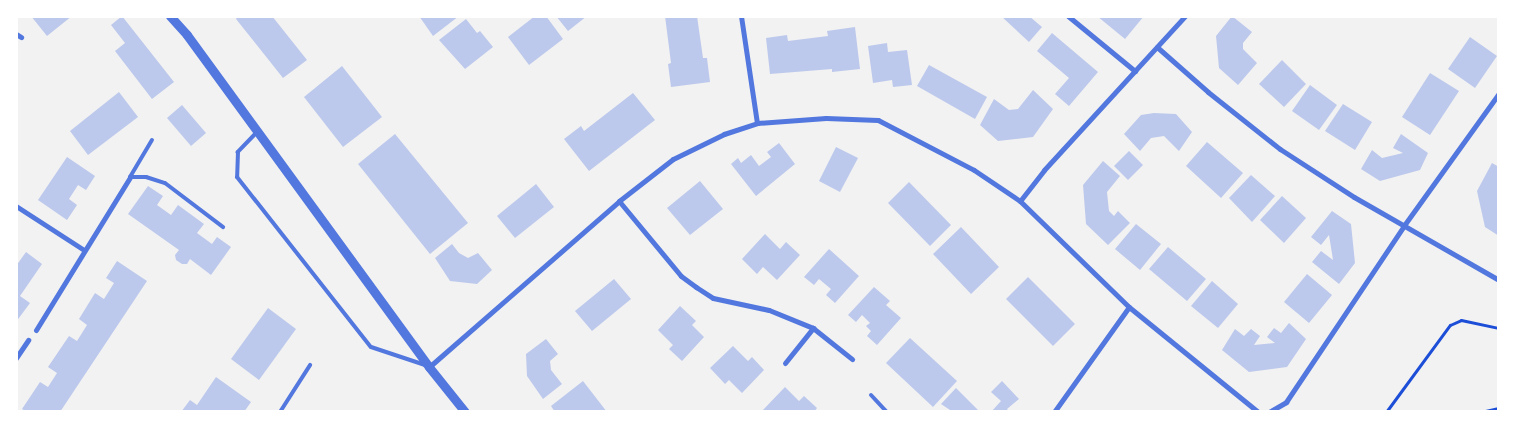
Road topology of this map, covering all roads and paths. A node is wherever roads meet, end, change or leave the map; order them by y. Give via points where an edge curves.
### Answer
1 (170, 16) edge
2 (741, 16) edge
3 (1068, 16) edge
4 (1184, 16) edge
5 (1157, 47) junction
6 (1135, 71) junction
7 (1499, 93) edge
8 (757, 123) junction
9 (258, 131) junction
10 (152, 140) dead end
11 (130, 178) junction
12 (619, 201) junction
13 (1020, 202) junction
14 (16, 206) edge
15 (1405, 224) junction
16 (223, 227) dead end
17 (84, 250) junction
18 (1499, 280) edge
19 (1130, 307) junction
20 (813, 328) junction
21 (1499, 328) edge
22 (36, 330) dead end
23 (28, 340) dead end
24 (16, 358) edge
25 (852, 359) dead end
26 (785, 363) dead end
27 (310, 365) dead end
28 (429, 367) junction
29 (871, 395) dead end
30 (1499, 408) edge
31 (280, 412) edge
32 (465, 412) edge
33 (887, 412) edge
34 (1054, 412) edge
35 (1258, 412) edge
36 (1271, 412) edge
37 (1386, 412) edge
38 (1481, 412) edge

1 - 9 street
2 - 8 street
3 - 6 street
4 - 5 street
5 - 6 street
5 - 15 street via 1280,149 1354,197
6 - 13 street via 1044,170
7 - 15 street
8 - 12 street via 724,134 673,159
8 - 13 street via 826,118 878,120 974,170
9 - 28 street
9 - 28 lane via 238,152 237,177 371,346
10 - 11 lane
11 - 16 lane via 146,177 165,183
11 - 17 street
12 - 20 street via 682,276 696,288 713,298 769,310
12 - 28 street
13 - 19 street
14 - 17 street
15 - 18 street
15 - 36 street via 1286,402
17 - 22 street
19 - 34 street
19 - 35 street
20 - 25 street
20 - 26 street
21 - 37 path via 1461,320 1450,325
23 - 24 street
27 - 31 lane
28 - 32 street
29 - 33 lane
30 - 38 path

